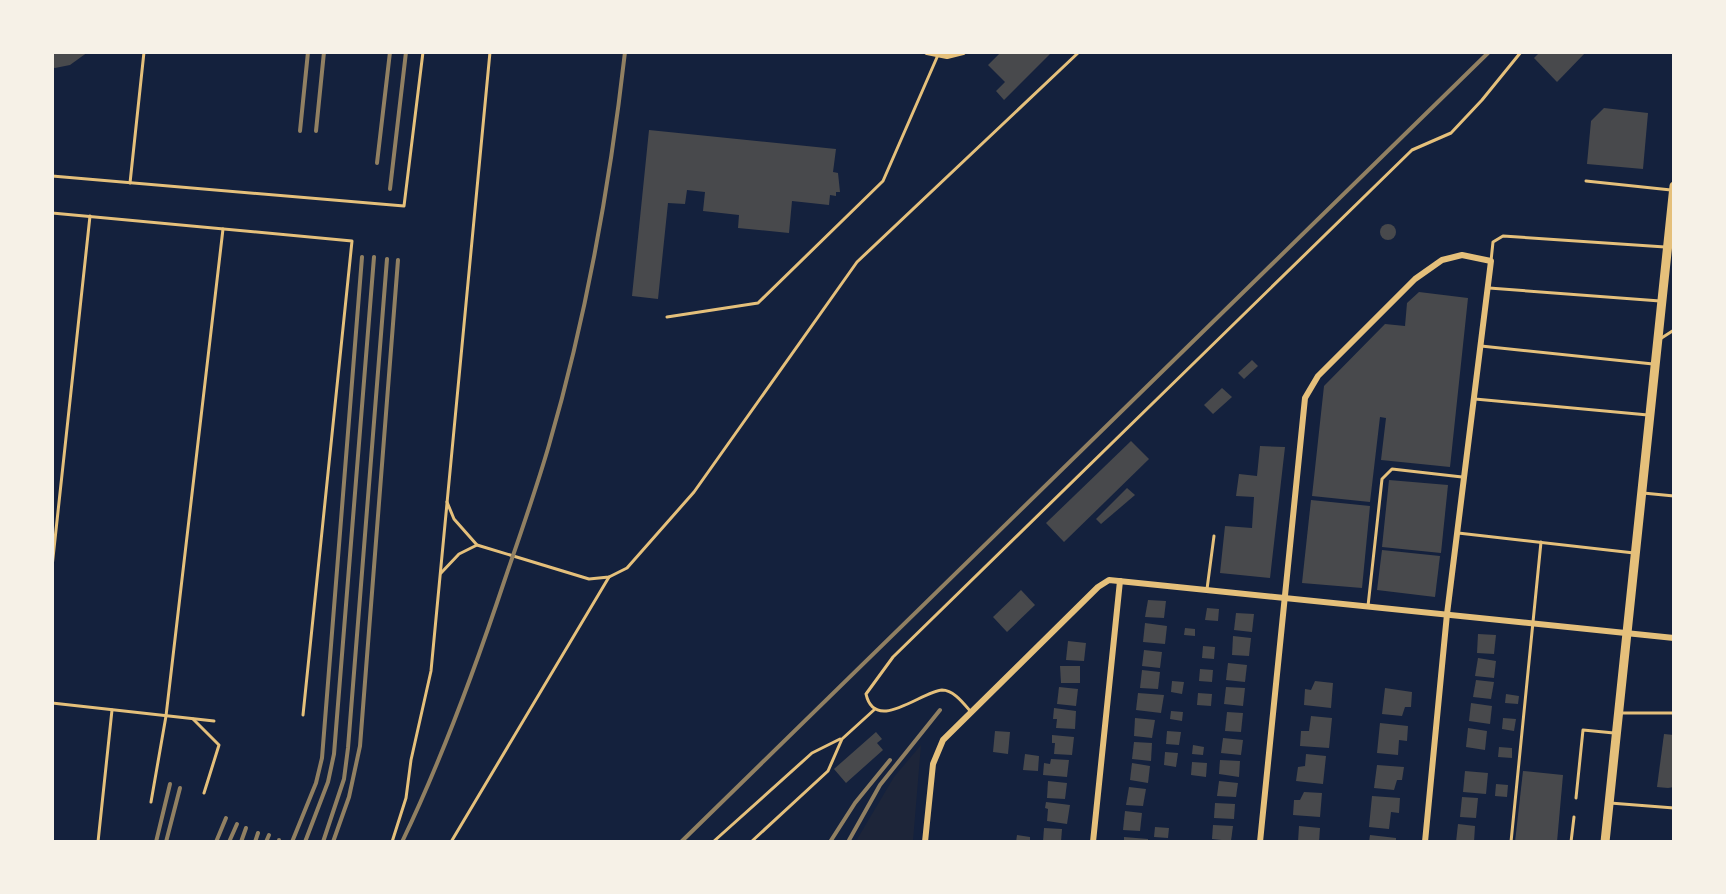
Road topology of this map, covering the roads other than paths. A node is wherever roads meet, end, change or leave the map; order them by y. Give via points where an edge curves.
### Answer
1 (144, 52) edge
2 (423, 52) edge
3 (490, 52) edge
4 (927, 52) edge
5 (963, 52) edge
6 (1079, 52) edge
7 (1521, 52) edge
8 (942, 54) edge
9 (52, 176) edge
10 (1586, 181) dead end
11 (130, 183) junction
12 (1673, 188) edge
13 (52, 213) edge
14 (90, 216) junction
15 (224, 229) junction
16 (1670, 245) edge
17 (1491, 261) junction
18 (1489, 288) junction
19 (1661, 301) junction
20 (667, 316) dead end
21 (1674, 330) edge
22 (1656, 341) junction
23 (1481, 346) junction
24 (1654, 364) junction
25 (1473, 398) junction
26 (1650, 415) junction
27 (1464, 477) junction
28 (1642, 492) junction
29 (1674, 496) edge
30 (447, 502) junction
31 (1458, 533) junction
32 (1214, 536) dead end
33 (1541, 542) junction
34 (477, 545) junction
35 (1635, 553) junction
36 (52, 567) edge
37 (441, 573) junction
38 (609, 577) junction
39 (1120, 582) junction
40 (1206, 590) junction
41 (1285, 597) junction
42 (1368, 606) junction
43 (1447, 615) junction
44 (1533, 623) junction
45 (1626, 632) junction
46 (1674, 638) edge
47 (52, 703) edge
48 (875, 709) junction
49 (112, 710) junction
50 (971, 712) junction
51 (1618, 713) junction
52 (1674, 713) edge
53 (303, 715) dead end
54 (166, 716) junction
55 (194, 719) junction
56 (214, 721) dead end
57 (1616, 734) junction
58 (842, 739) junction
59 (204, 793) dead end
60 (1576, 798) dead end
61 (151, 802) dead end
62 (1609, 803) junction
63 (1674, 808) edge
64 (1574, 817) dead end
65 (98, 842) edge
66 (392, 842) edge
67 (451, 842) edge
68 (713, 842) edge
69 (751, 842) edge
70 (925, 842) edge
71 (1093, 842) edge
72 (1260, 842) edge
73 (1425, 842) edge
74 (1511, 842) edge
75 (1571, 842) edge
76 (1605, 842) edge

1 - 11 lane
2 - 11 lane via 404,206
3 - 30 lane
4 - 8 street
5 - 8 street
6 - 38 lane via 856,262 694,492 627,568
7 - 48 lane via 1459,126 1443,138 1412,150 892,657 866,694
8 - 20 lane via 883,181 775,287 758,303
9 - 11 lane
10 - 12 lane
12 - 16 main road
13 - 14 lane
14 - 15 lane
14 - 36 lane
15 - 53 lane via 352,241
15 - 54 lane
16 - 17 lane via 1503,236 1493,242
16 - 19 main road
17 - 18 street
17 - 41 street via 1462,255 1442,260 1414,279 1314,382 1304,407
18 - 19 lane
18 - 23 street
19 - 22 main road
21 - 22 lane
22 - 24 main road
23 - 24 lane
23 - 25 street
24 - 26 main road
25 - 26 lane
25 - 27 street
26 - 28 main road
27 - 31 street
27 - 42 lane via 1392,469 1386,473 1382,479
28 - 29 lane
28 - 35 main road
30 - 34 lane via 454,519
30 - 37 lane
31 - 33 lane
31 - 43 street
32 - 40 lane
33 - 35 lane
33 - 44 lane
34 - 37 lane via 459,554
34 - 38 lane via 589,579
35 - 45 main road
37 - 66 lane via 431,671 406,798
38 - 67 lane
39 - 40 street
39 - 50 street via 1109,580 1098,587
39 - 71 street
40 - 41 street
41 - 42 street
41 - 72 street
42 - 43 street
43 - 44 street
43 - 73 street
44 - 45 street
44 - 74 lane
45 - 46 street
45 - 51 main road
47 - 49 lane
48 - 50 lane via 892,710 942,690 952,693
48 - 58 lane
49 - 54 lane
49 - 65 lane
50 - 70 street via 939,746 933,764
51 - 52 lane
51 - 57 main road
54 - 55 lane
54 - 61 lane
55 - 56 lane
55 - 59 lane via 219,745
57 - 60 lane via 1583,730
57 - 62 main road
58 - 68 lane via 812,753
58 - 69 lane via 828,771
62 - 63 lane
62 - 76 main road
64 - 75 lane

